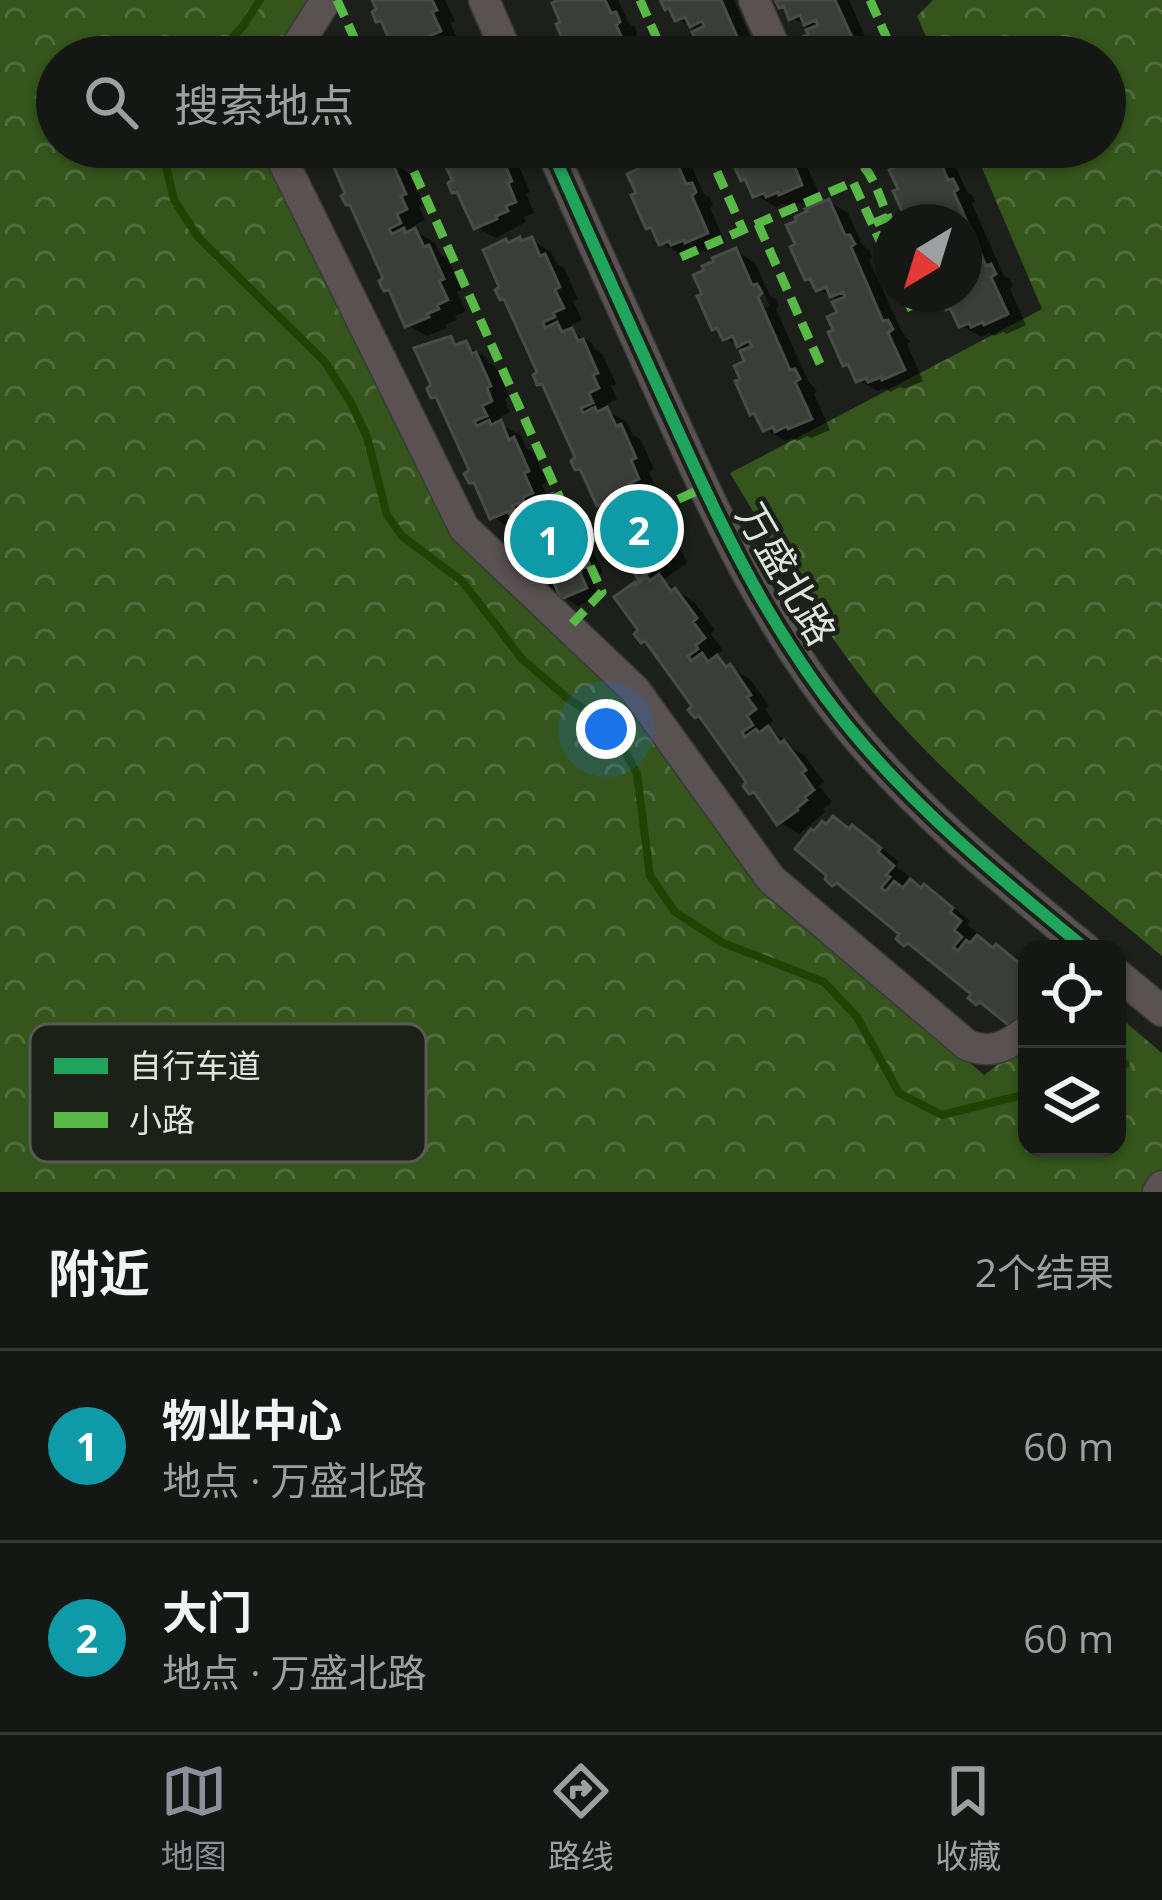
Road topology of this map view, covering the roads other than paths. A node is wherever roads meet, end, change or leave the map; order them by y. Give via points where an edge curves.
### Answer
1 (326, 0) edge
2 (484, 0) edge
3 (754, 0) edge
4 (303, 36) edge
5 (500, 36) edge
6 (770, 36) edge
7 (286, 168) edge
8 (559, 168) edge
9 (1075, 940) edge
10 (1126, 981) edge
11 (1162, 1011) edge
12 (1018, 1037) edge

1 - 4 street
2 - 5 street
3 - 6 street
7 - 12 street via 464,528 635,689 771,879 967,1045 998,1049
8 - 9 street, 万盛北路 via 764,608 883,767
10 - 11 street

